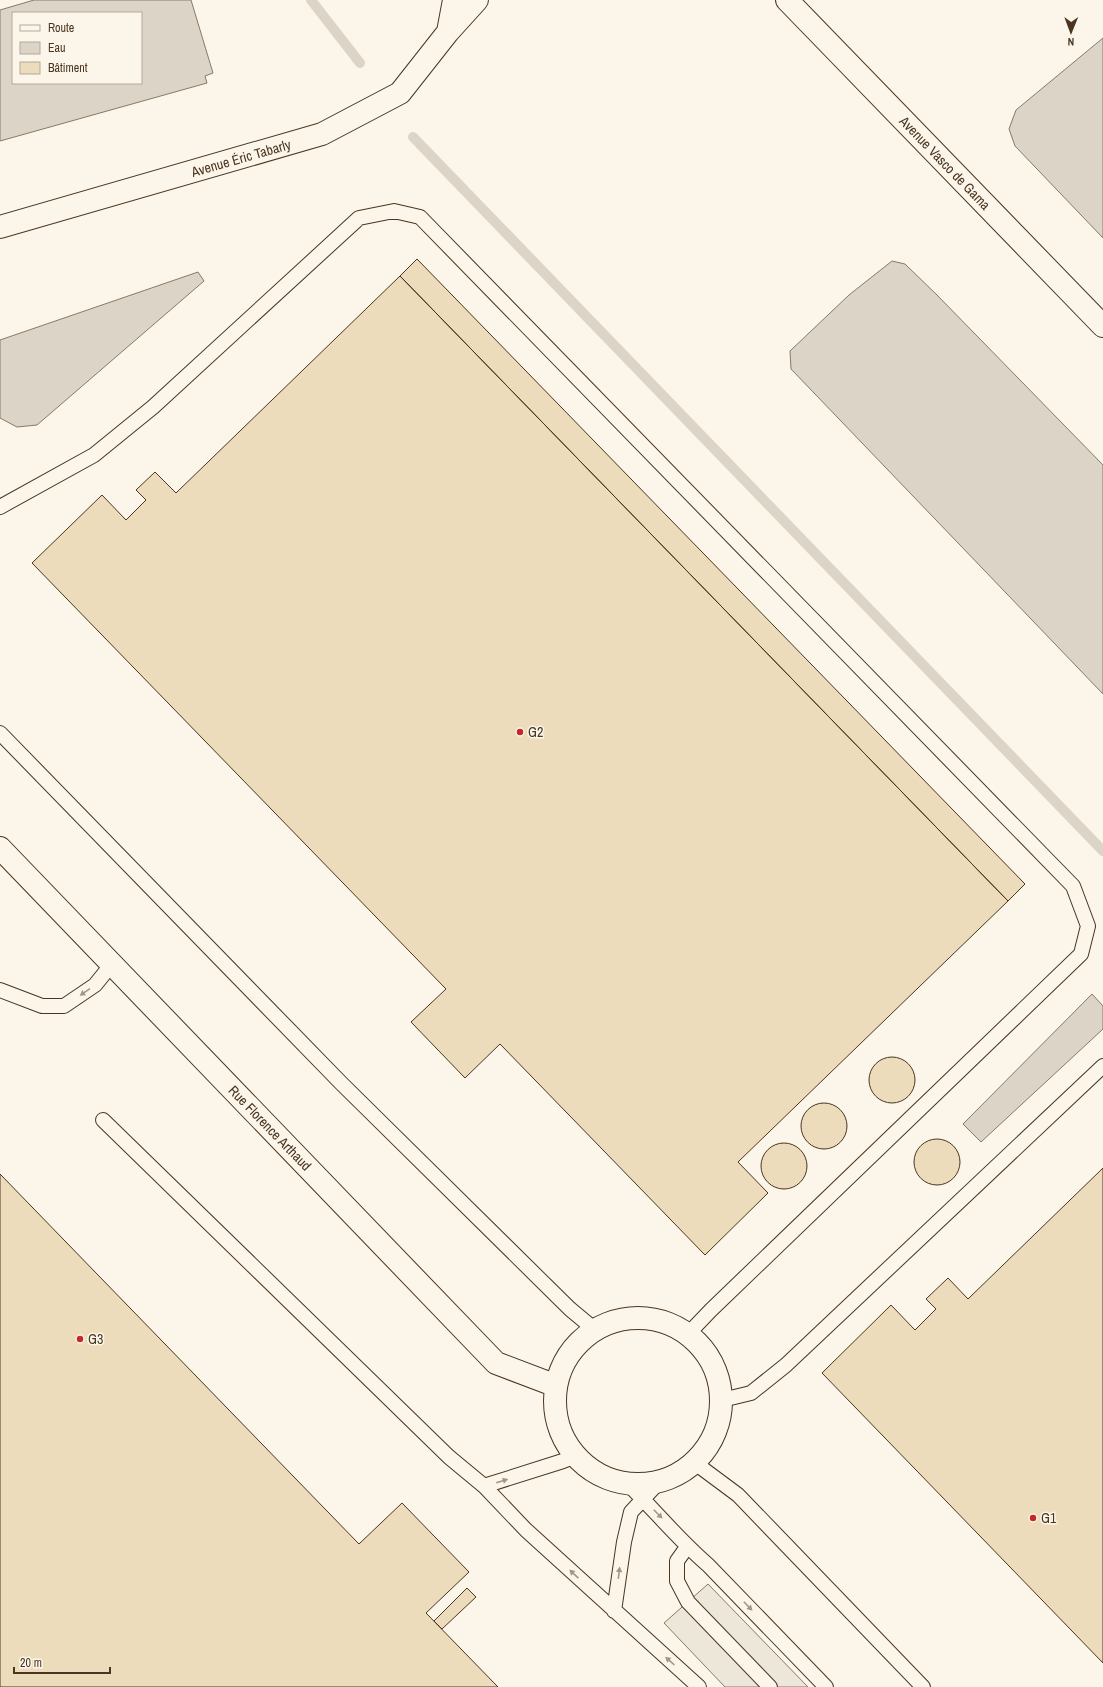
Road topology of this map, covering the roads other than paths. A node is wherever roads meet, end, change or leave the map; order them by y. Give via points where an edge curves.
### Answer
1 (454, 0) edge
2 (477, 0) edge
3 (787, 0) edge
4 (448, 32) junction
5 (0, 227) edge
6 (1103, 326) edge
7 (0, 507) edge
8 (0, 733) edge
9 (0, 848) edge
10 (112, 964) junction
11 (0, 990) edge
12 (1103, 1066) edge
13 (103, 1120) dead end
14 (594, 1329) junction
15 (688, 1334) junction
16 (554, 1385) junction
17 (722, 1400) junction
18 (576, 1456) junction
19 (695, 1463) junction
20 (484, 1486) junction
21 (636, 1492) junction
22 (687, 1547) junction
23 (614, 1611) junction
24 (699, 1687) edge
25 (770, 1687) edge
26 (826, 1687) edge
27 (923, 1687) edge

1 - 4 street, Avenue Éric Tabarly
2 - 4 street, Avenue Éric Tabarly
3 - 6 street, Avenue Vasco de Gama
4 - 5 street, Avenue Éric Tabarly via 400,93 322,134
7 - 15 lane via 94,455 153,407 359,218 394,211 420,217 1073,886 1088,926 1081,954
8 - 14 lane via 352,1094 564,1303
9 - 10 street, Rue Florence Arthaud
10 -> 11 lane via 95,985 64,1006 42,1006
10 - 16 street, Rue Florence Arthaud via 496,1363
12 - 17 lane via 786,1365 751,1393
13 - 20 lane via 449,1457
14 - 15 street via 628,1317 663,1320
14 - 16 street via 568,1352
15 - 17 street via 714,1366
16 - 18 street via 555,1420
17 - 19 street via 716,1434
20 -> 18 lane
18 - 21 street via 596,1475
19 - 21 street
19 - 27 lane via 738,1495
23 -> 20 lane via 526,1530
21 -> 22 lane
23 -> 21 lane via 624,1542
22 - 25 lane via 677,1561 677,1581 688,1602
22 -> 26 lane via 708,1565
24 -> 23 lane

